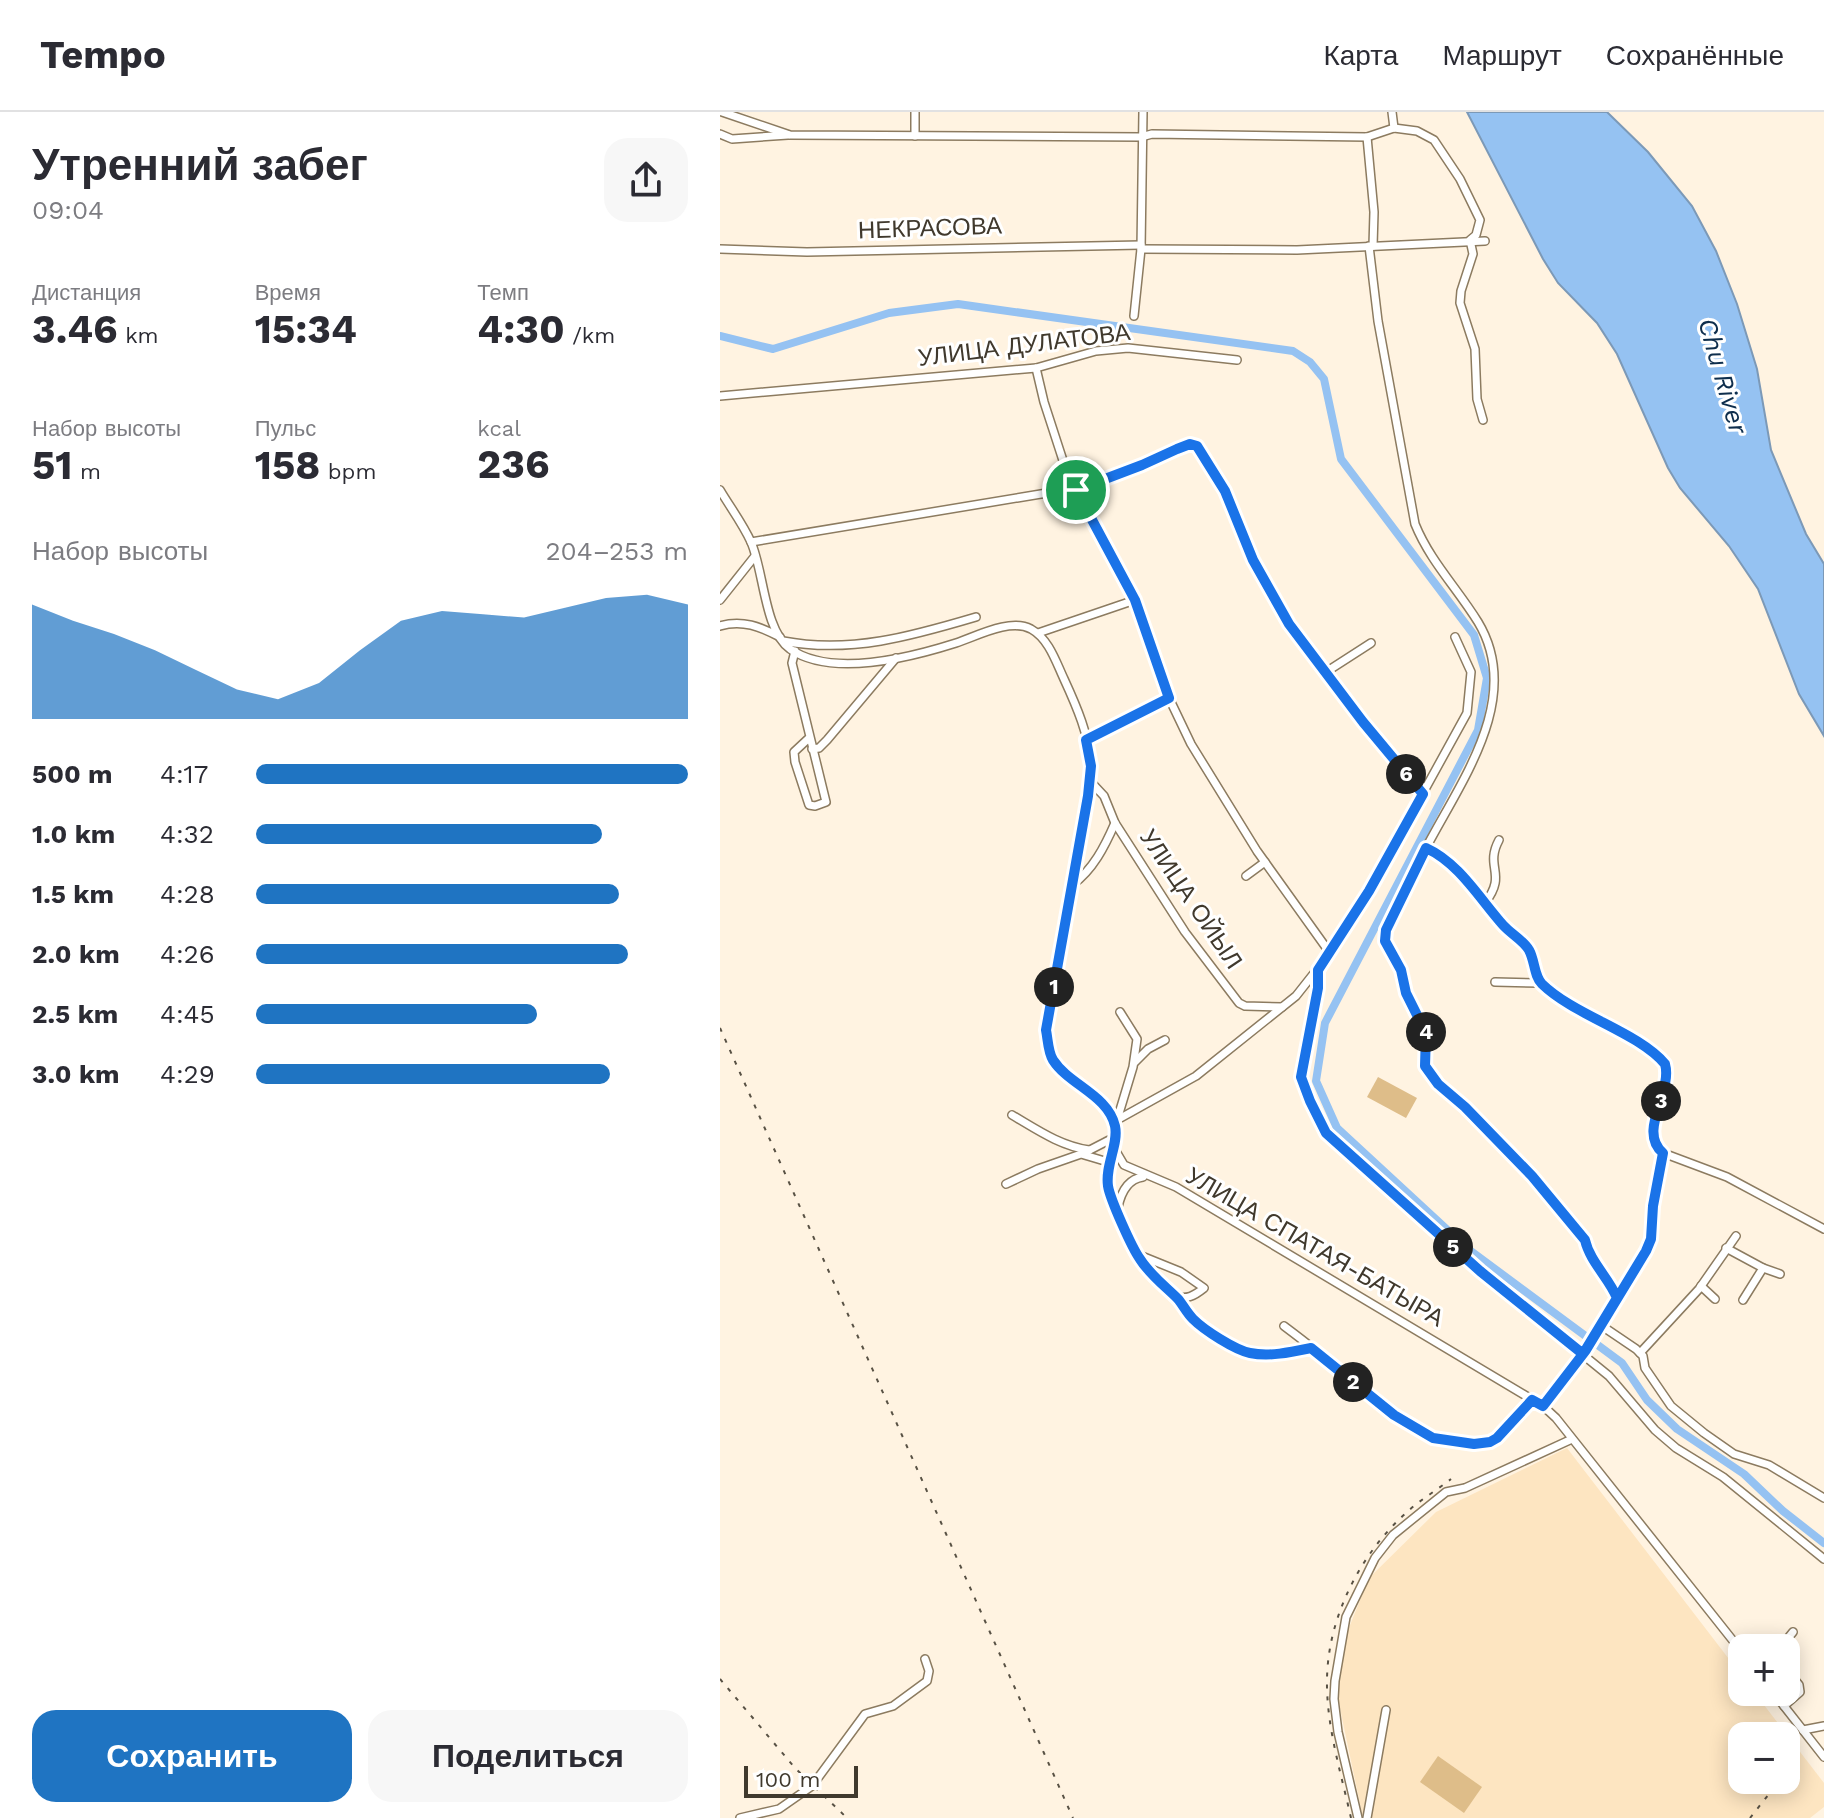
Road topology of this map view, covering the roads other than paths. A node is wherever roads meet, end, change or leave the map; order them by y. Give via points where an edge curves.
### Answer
1 (722, 112) edge
2 (915, 112) edge
3 (1143, 112) edge
4 (1392, 112) edge
5 (1398, 128) junction
6 (720, 134) edge
7 (790, 135) junction
8 (915, 136) junction
9 (1141, 137) junction
10 (1367, 137) junction
11 (1470, 240) junction
12 (1485, 241) dead end
13 (1371, 246) junction
14 (1141, 247) junction
15 (720, 249) edge
16 (1134, 316) dead end
17 (1237, 360) dead end
18 (1036, 368) junction
19 (720, 396) edge
20 (1483, 420) dead end
21 (720, 490) edge
22 (1076, 490) junction
23 (751, 542) junction
24 (755, 556) junction
25 (720, 600) edge
26 (1135, 600) junction
27 (976, 617) dead end
28 (720, 626) edge
29 (1038, 633) junction
30 (1455, 637) dead end
31 (780, 639) junction
32 (1371, 643) dead end
33 (824, 646) junction
34 (795, 651) junction
35 (896, 658) junction
36 (816, 659) junction
37 (1326, 672) junction
38 (1169, 698) junction
39 (809, 738) junction
40 (1086, 740) junction
41 (812, 749) junction
42 (1089, 780) junction
43 (1423, 794) junction
44 (1115, 823) junction
45 (1499, 840) dead end
46 (1426, 848) junction
47 (1265, 862) junction
48 (1246, 876) dead end
49 (1072, 885) junction
50 (1485, 903) junction
51 (1330, 953) junction
52 (1318, 970) junction
53 (1495, 982) dead end
54 (1540, 983) junction
55 (1282, 1007) junction
56 (1120, 1012) dead end
57 (1165, 1040) dead end
58 (1134, 1064) junction
59 (1012, 1115) dead end
60 (1116, 1123) junction
61 (1115, 1137) junction
62 (1114, 1148) junction
63 (1085, 1152) junction
64 (1663, 1153) junction
65 (1108, 1162) junction
66 (1146, 1176) junction
67 (1006, 1184) dead end
68 (1118, 1210) junction
69 (1824, 1229) edge
70 (1736, 1236) dead end
71 (1726, 1248) junction
72 (1137, 1254) junction
73 (1763, 1268) junction
74 (1780, 1274) dead end
75 (1701, 1286) junction
76 (1174, 1295) junction
77 (1617, 1298) junction
78 (1715, 1299) dead end
79 (1743, 1300) dead end
80 (1284, 1326) dead end
81 (1600, 1329) junction
82 (1311, 1348) junction
83 (1585, 1352) junction
84 (1640, 1353) junction
85 (1532, 1400) junction
86 (1543, 1406) junction
87 (1572, 1439) junction
88 (1824, 1498) edge
89 (1824, 1559) edge
90 (1728, 1634) edge
91 (925, 1659) dead end
92 (1784, 1706) edge
93 (1386, 1710) dead end
94 (1824, 1726) edge
95 (1803, 1730) junction
96 (1824, 1757) edge
97 (740, 1818) edge
98 (1358, 1818) edge
99 (1367, 1818) edge

1 - 7 street
2 - 8 street
3 - 9 street
4 - 5 street
5 - 10 street
5 - 11 street via 1434,140 1460,179 1480,220
6 - 7 street via 732,139
7 - 8 street
8 - 9 street
9 - 10 street
9 - 14 street
10 - 13 street via 1374,212
11 - 12 street, НЕКРАСОВА
11 - 13 street, НЕКРАСОВА
11 - 20 street via 1473,254 1460,303 1475,349 1475,389
13 - 14 street, НЕКРАСОВА
13 - 46 street via 1372,281 1415,524 1424,547 1478,622 1494,668 1490,721
14 - 15 street, НЕКРАСОВА
14 - 16 street
17 - 18 street, УЛИЦА ДУЛАТОВА via 1128,348
18 - 19 street, УЛИЦА ДУЛАТОВА
18 - 22 street
21 - 23 street
22 - 23 street
22 - 26 street
22 - 37 street via 1190,444 1197,446 1225,491 1269,591
23 - 24 street
24 - 25 street
24 - 31 street
26 - 29 street
26 - 38 street
27 - 33 street via 912,636
28 - 31 street via 745,623
29 - 35 street via 1018,625
29 - 40 street via 1073,697
30 - 43 street via 1471,672 1469,703
31 - 33 street
31 - 34 street
32 - 37 street
33 - 36 street
34 - 36 street
34 - 39 street via 792,663
35 - 36 street via 858,663
35 - 41 street via 827,740
37 - 43 street
38 - 40 street
38 - 47 street via 1191,744
39 - 41 street
39 - 41 street via 794,752 809,805 815,806 826,802
40 - 42 street
42 - 44 street, УЛИЦА ОЙЫЛ via 1104,796
42 - 49 street
43 - 51 street
44 - 49 street via 1084,877
44 - 55 street, УЛИЦА ОЙЫЛ via 1185,932 1239,1003
45 - 50 street via 1493,861 1498,881
46 - 50 street via 1443,857
46 - 77 street via 1385,941 1426,1033 1425,1066 1563,1212
47 - 48 street
47 - 51 street
49 - 60 street via 1046,1030 1051,1057 1066,1076 1106,1106
50 - 54 street via 1526,945
51 - 52 street
52 - 55 street
52 - 83 street via 1301,1077 1326,1133 1480,1271
53 - 54 street
54 - 64 street via 1665,1064 1667,1080 1653,1132
55 - 60 street via 1196,1076
56 - 58 street via 1137,1039
57 - 58 street
58 - 60 street
59 - 63 street
60 - 61 street
61 - 62 street
61 - 63 street
62 - 65 street
62 - 66 street, УЛИЦА СПАТАЯ-БАТЫРА via 1124,1165
63 - 65 street
63 - 67 street
64 - 69 street via 1727,1177
64 - 77 street via 1651,1239
65 - 68 street via 1108,1188
66 - 68 street via 1127,1184
66 - 85 street, УЛИЦА СПАТАЯ-БАТЫРА via 1176,1187
68 - 72 street
70 - 71 street
71 - 73 street
71 - 75 street
72 - 76 street
72 - 76 street via 1204,1288 1194,1296
73 - 74 street
73 - 79 street
75 - 78 street
75 - 84 street
76 - 82 street via 1193,1319 1247,1353
77 - 81 street
80 - 82 street
81 - 83 street
81 - 84 street
82 - 85 street via 1394,1415 1433,1438 1490,1442
83 - 86 street
83 - 89 street via 1655,1430
84 - 88 street via 1671,1406 1704,1433 1734,1454 1769,1465
85 - 86 street, УЛИЦА СПАТАЯ-БАТЫРА
86 - 87 street, УЛИЦА СПАТАЯ-БАТЫРА
87 - 90 street, УЛИЦА СПАТАЯ-БАТЫРА
87 - 98 street via 1446,1492 1393,1535 1375,1558 1346,1617 1335,1681 1338,1732
91 - 97 street via 927,1681 893,1706 865,1714 812,1786 779,1809
92 - 95 street
93 - 99 street
94 - 95 street
95 - 96 street

